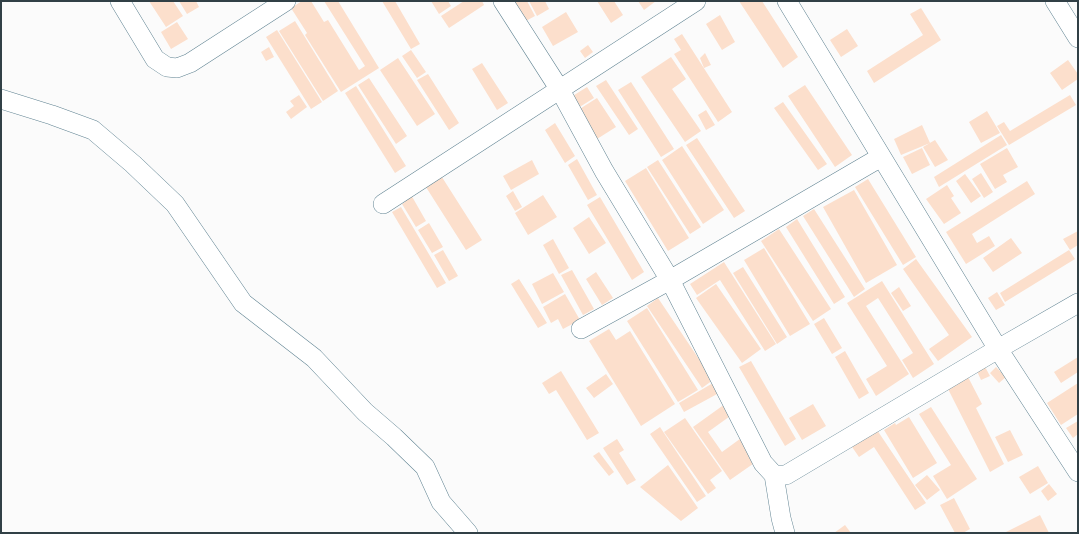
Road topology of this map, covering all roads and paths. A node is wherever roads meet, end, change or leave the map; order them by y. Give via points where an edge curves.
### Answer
1 (120, 1) edge
2 (286, 1) edge
3 (503, 1) edge
4 (696, 1) edge
5 (787, 1) edge
6 (1055, 1) edge
7 (1078, 38) edge
8 (560, 90) junction
9 (1, 99) edge
10 (881, 157) junction
11 (383, 204) dead end
12 (670, 280) junction
13 (1078, 303) edge
14 (581, 329) dead end
15 (998, 349) junction
16 (1078, 472) edge
17 (774, 475) junction
18 (468, 533) edge
19 (785, 533) edge

1 - 2 street via 155,60 177,68 190,63
3 - 8 street
4 - 8 street
5 - 10 street
6 - 7 street
8 - 11 street
8 - 12 street via 604,172
9 - 18 street via 92,130 133,164 175,204 243,304 314,358 365,412 425,467 441,502
10 - 12 street
10 - 15 street
12 - 14 street
12 - 17 street via 763,464
13 - 15 street
15 - 16 street
15 - 17 street via 786,475
17 - 19 street

